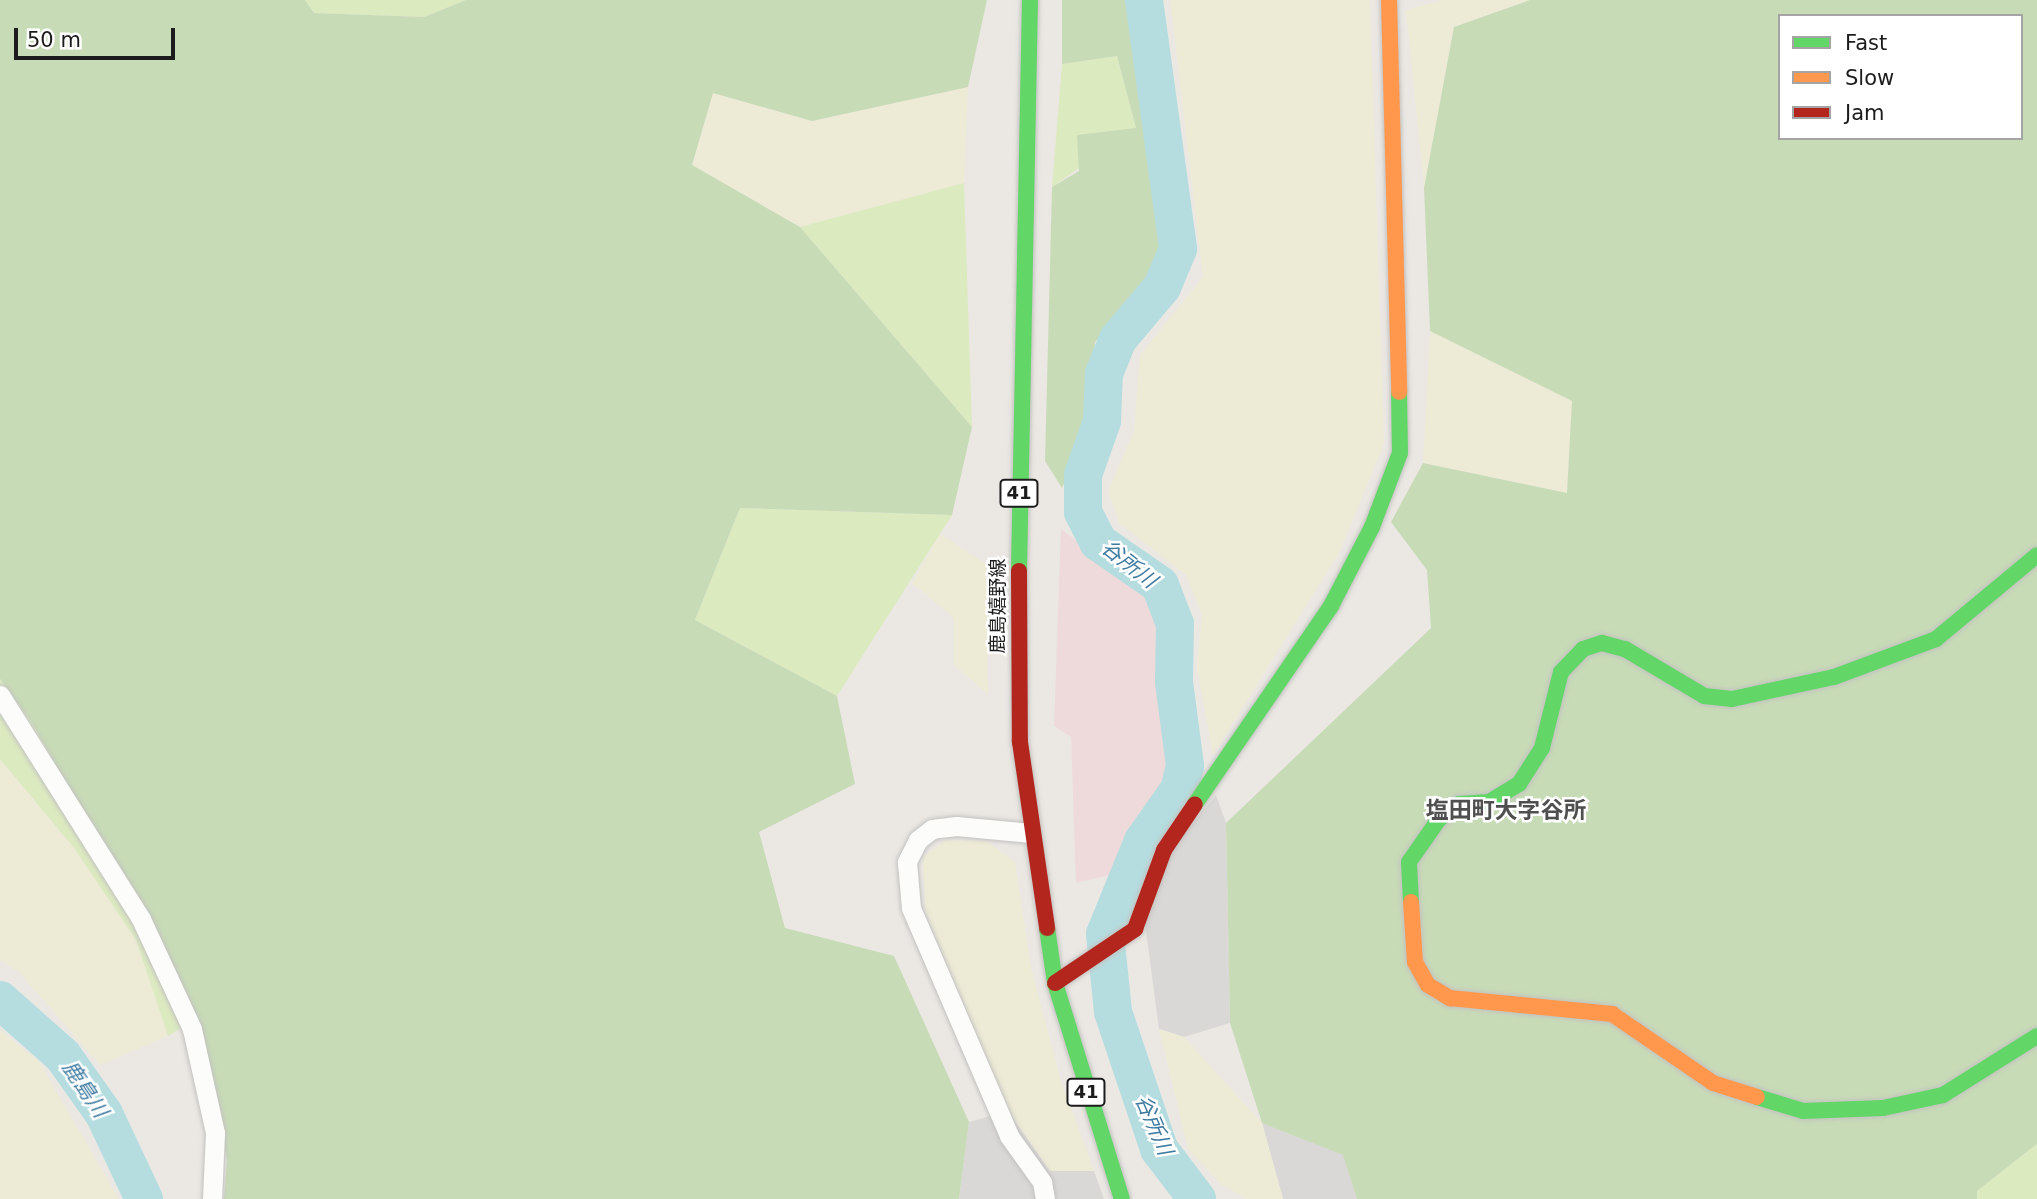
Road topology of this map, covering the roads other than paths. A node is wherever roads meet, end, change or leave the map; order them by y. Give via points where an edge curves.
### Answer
1 (1030, 0) edge
2 (1389, 0) edge
3 (2037, 555) edge
4 (0, 695) edge
5 (1031, 833) junction
6 (1055, 983) junction
7 (2037, 1036) edge
8 (212, 1199) edge
9 (1045, 1199) edge
10 (1122, 1199) edge

1 - 5 street, 鹿島嬉野線 / 41 via 1018,580 1020,742
2 - 6 street via 1400,453 1372,527 1331,606 1164,850 1135,929
3 - 7 street via 1936,639 1834,677 1732,699 1704,696 1625,649 1602,643 1583,649 1562,672 1542,748 1519,784 1489,802 1459,804 1439,818 1409,862 1415,962 1428,985 1450,998 1612,1014 1713,1083 1803,1111 1883,1108 1943,1095
4 - 8 street via 141,919 192,1029 215,1133
5 - 6 street, 鹿島嬉野線 / 41
5 - 9 street via 956,826 932,829 907,862 911,908 1009,1136 1042,1182
6 - 10 street, 鹿島嬉野線 / 41

